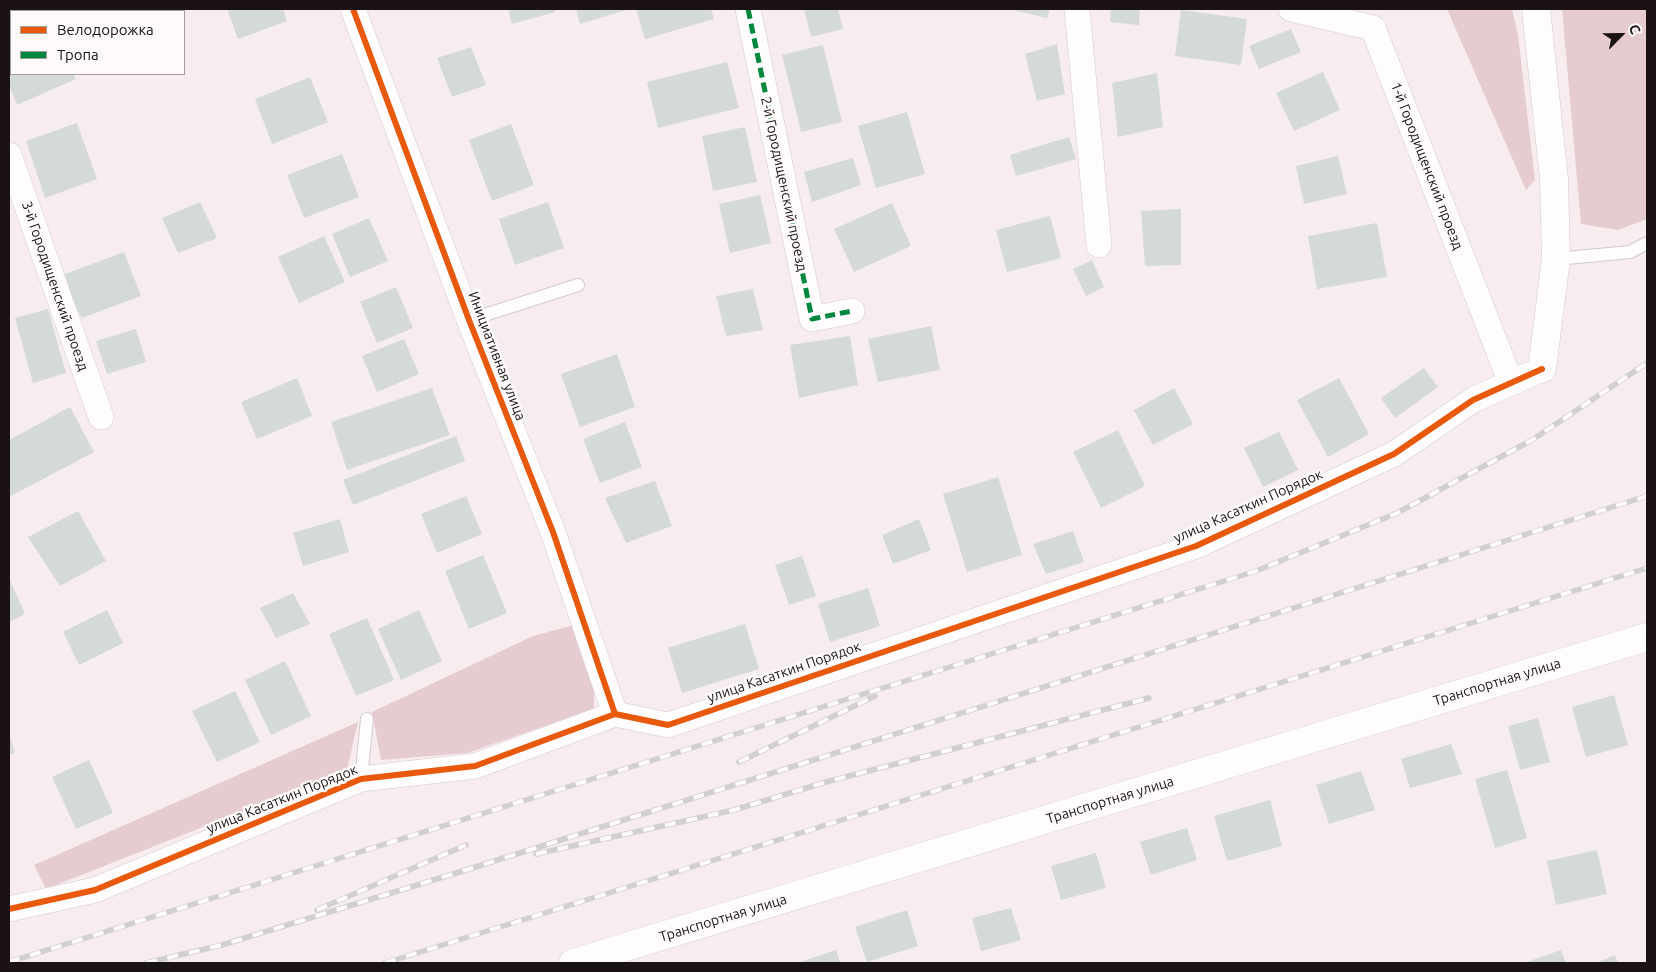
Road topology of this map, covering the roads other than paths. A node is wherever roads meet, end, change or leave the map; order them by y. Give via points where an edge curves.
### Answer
1 (353, 9) edge
2 (748, 9) edge
3 (1077, 9) edge
4 (1291, 9) edge
5 (1536, 9) edge
6 (9, 155) edge
7 (1647, 243) edge
8 (1099, 246) dead end
9 (1556, 259) junction
10 (578, 285) dead end
11 (852, 311) dead end
12 (469, 320) junction
13 (1542, 368) joint
14 (1511, 383) junction
15 (101, 417) dead end
16 (1647, 636) edge
17 (615, 714) junction
18 (367, 719) dead end
19 (361, 779) junction
20 (9, 909) edge
21 (573, 963) edge

1 - 12 street, Инициативная улица
2 - 11 street, 2-й Городищенский проезд via 812,319
3 - 8 street
4 - 14 street, 1-й Городищенский проезд via 1373,28
5 - 9 main road via 1554,179
6 - 15 street, 3-й Городищенский проезд
7 - 9 lane via 1630,252
9 - 13 main road
10 - 12 lane
12 - 17 street, Инициативная улица via 553,532
13 - 14 street, улица Касаткин Порядок
14 - 17 street, улица Касаткин Порядок via 1473,400 1394,454 1196,546 668,724
16 - 21 main road, Транспортная улица
17 - 19 street, улица Касаткин Порядок via 475,766
18 - 19 lane
19 - 20 street, улица Касаткин Порядок via 95,890

